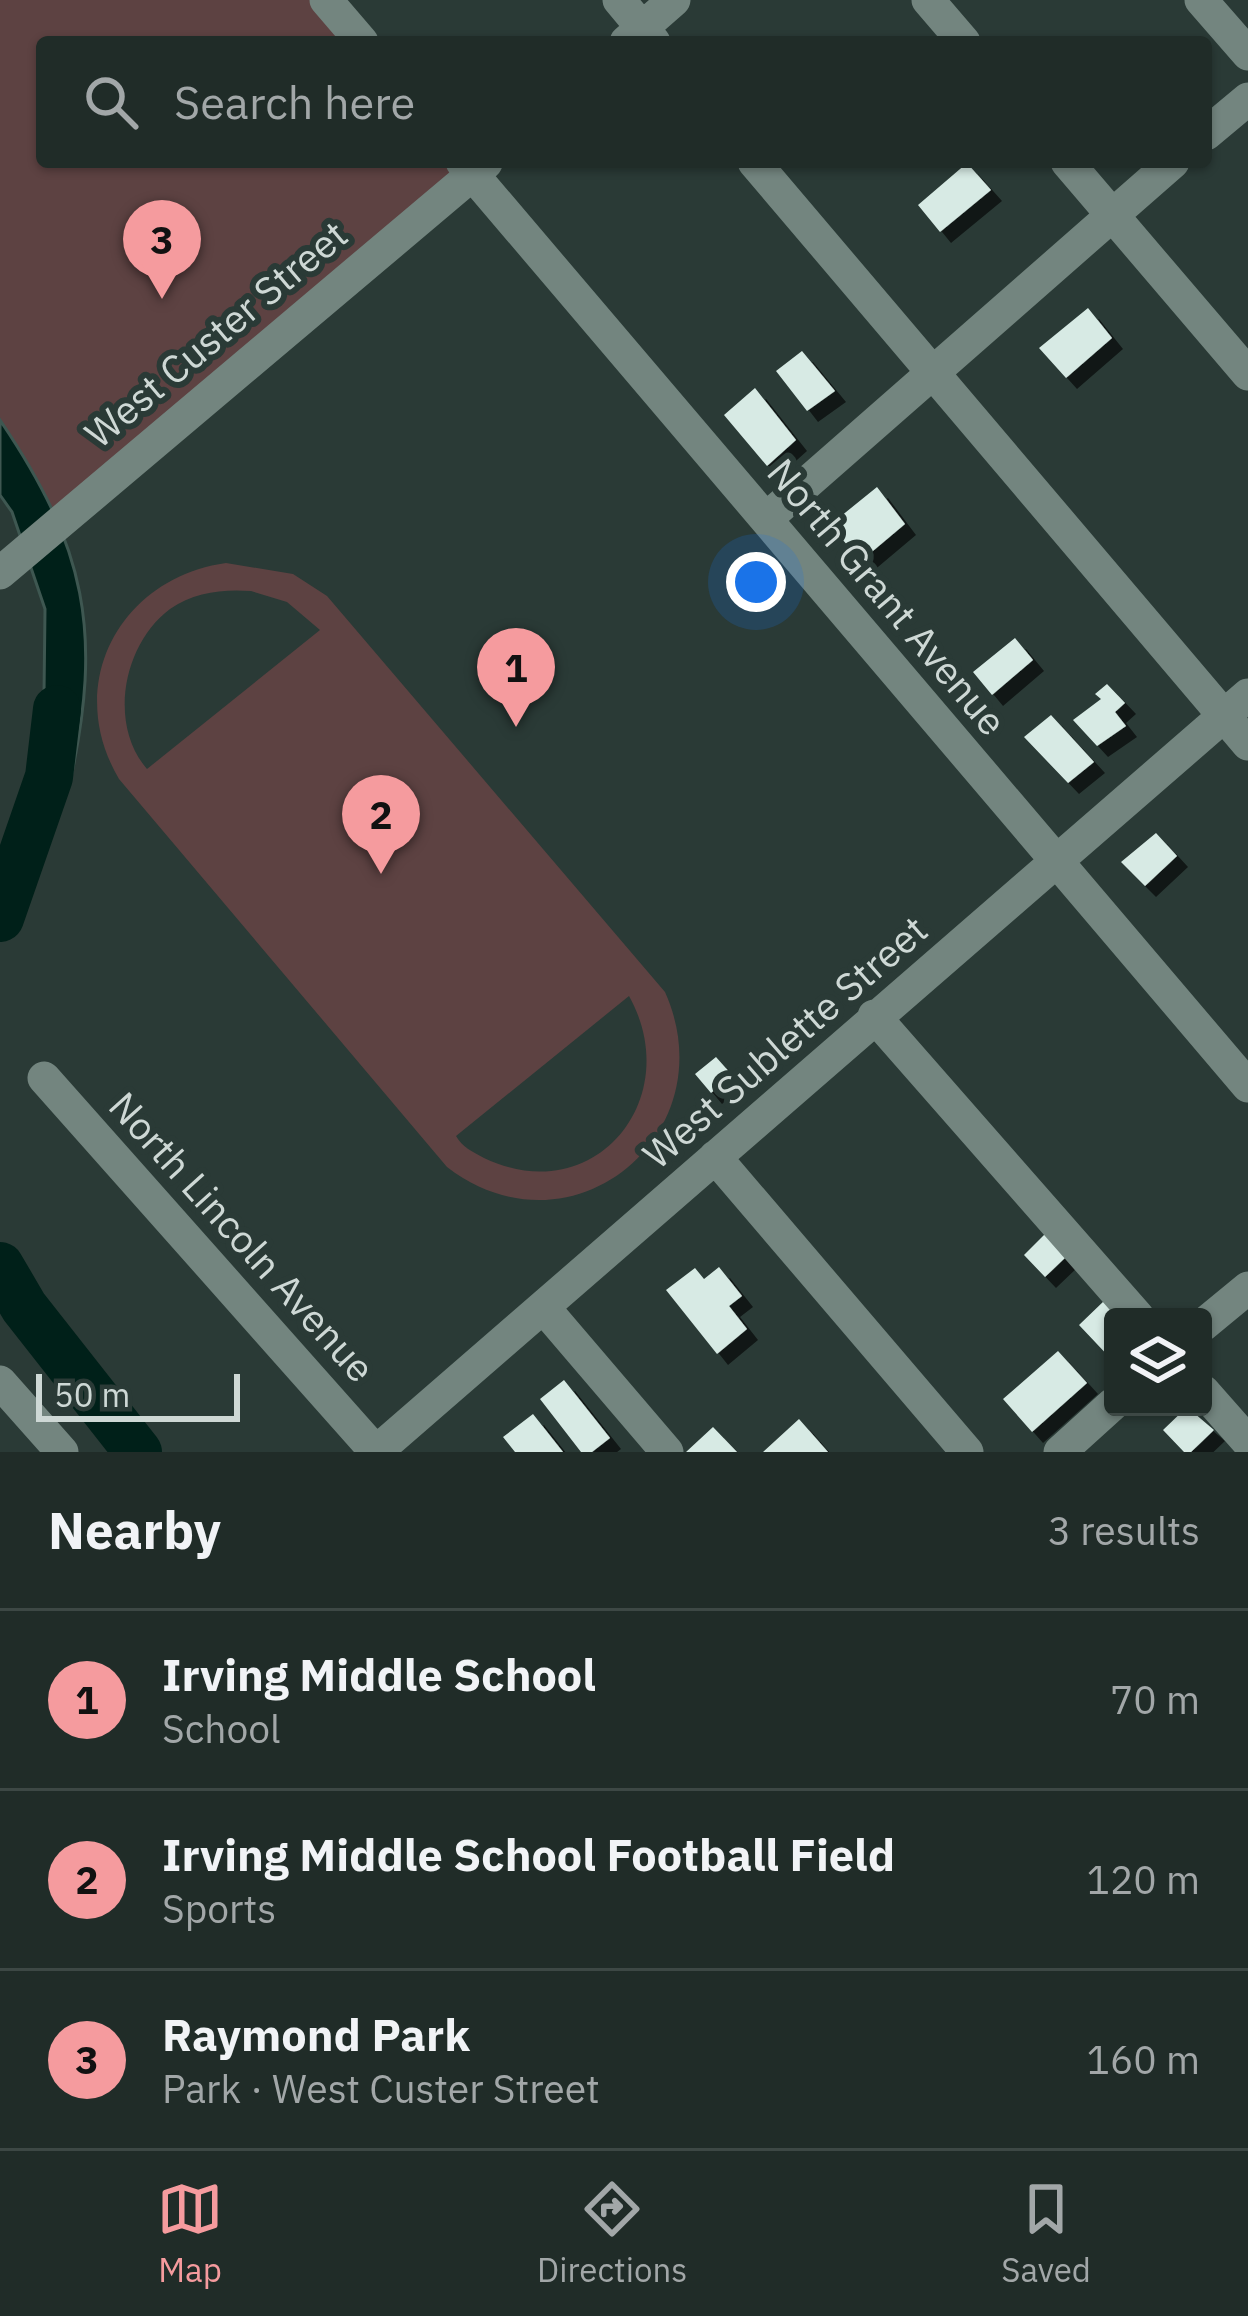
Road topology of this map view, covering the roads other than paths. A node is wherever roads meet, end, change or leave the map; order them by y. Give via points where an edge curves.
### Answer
1 (326, 0) edge
2 (619, 0) edge
3 (674, 0) edge
4 (928, 0) edge
5 (1201, 0) edge
6 (357, 36) edge
7 (639, 36) edge
8 (641, 36) edge
9 (959, 36) edge
10 (1248, 54) edge
11 (1248, 99) edge
12 (1212, 129) edge
13 (472, 168) edge
14 (476, 168) edge
15 (759, 168) edge
16 (1071, 168) edge
17 (1166, 168) edge
18 (1112, 214) junction
19 (932, 373) junction
20 (1248, 374) edge
21 (766, 519) junction
22 (7, 567) edge
23 (1236, 706) edge
24 (1248, 744) edge
25 (1058, 862) junction
26 (874, 1016) junction
27 (44, 1078) dead end
28 (1248, 1086) edge
29 (715, 1157) junction
30 (1248, 1288) edge
31 (544, 1308) junction
32 (1130, 1308) edge
33 (1212, 1318) edge
34 (0, 1382) edge
35 (1212, 1401) edge
36 (1104, 1412) edge
37 (1248, 1442) edge
38 (62, 1452) edge
39 (376, 1452) edge
40 (667, 1452) edge
41 (967, 1452) edge
42 (1060, 1452) edge

1 - 6 street
2 - 7 street
3 - 8 street
4 - 9 street
5 - 10 street
11 - 12 street
13 - 22 street, West Custer Street
14 - 21 street, North Grant Avenue
15 - 19 street
16 - 18 street
17 - 18 street
18 - 19 street
18 - 20 street
19 - 21 street
19 - 23 street
21 - 25 street, North Grant Avenue
23 - 24 street
23 - 25 street, West Sublette Street
25 - 26 street, West Sublette Street
25 - 28 street, North Grant Avenue
26 - 29 street, West Sublette Street
26 - 32 street
27 - 39 street, North Lincoln Avenue
29 - 31 street, West Sublette Street
29 - 41 street
30 - 33 street
31 - 39 street, West Sublette Street
31 - 40 street
34 - 38 street
35 - 37 street
36 - 42 street

